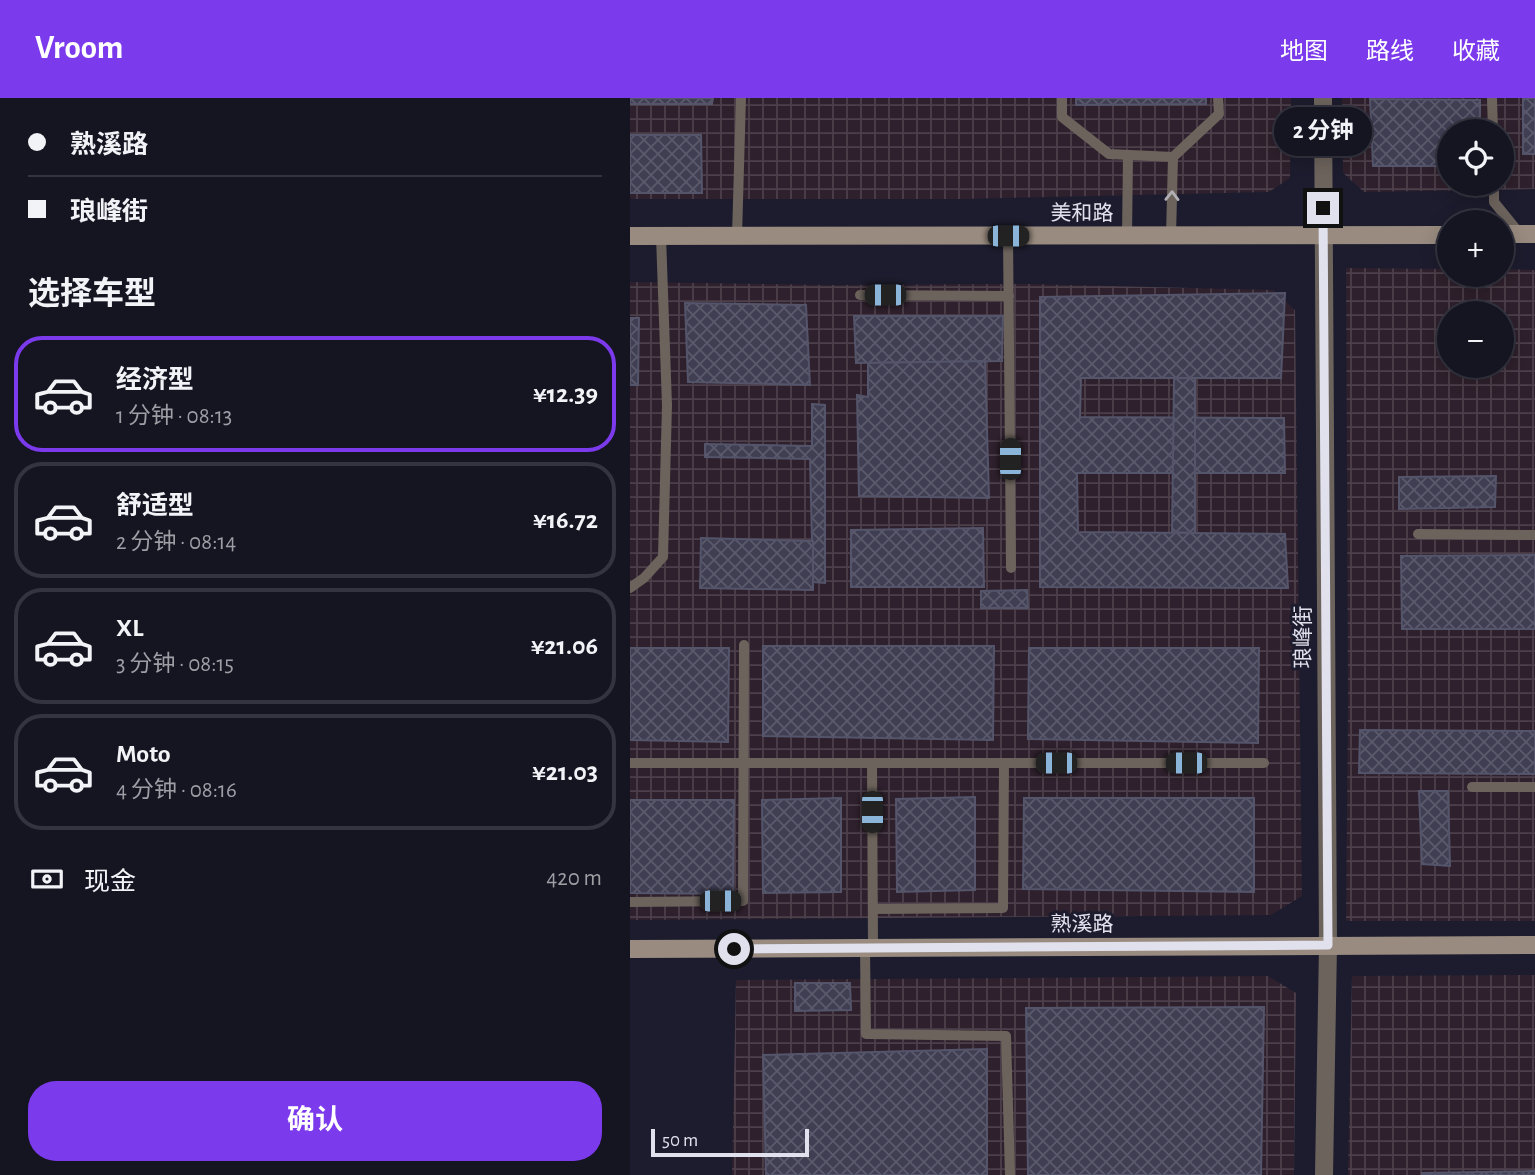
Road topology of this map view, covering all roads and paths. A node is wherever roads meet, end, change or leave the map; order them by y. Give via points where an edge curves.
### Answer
1 (741, 98) edge
2 (1062, 98) edge
3 (1218, 98) edge
4 (1323, 98) edge
5 (1492, 98) edge
6 (1493, 119) edge
7 (1128, 155) junction
8 (1173, 157) junction
9 (1494, 196) edge
10 (1437, 234) edge
11 (1519, 234) edge
12 (1323, 235) junction
13 (630, 236) edge
14 (662, 236) junction
15 (737, 236) junction
16 (1008, 236) junction
17 (1127, 236) junction
18 (1171, 236) junction
19 (860, 295) dead end
20 (1009, 296) junction
21 (1418, 534) dead end
22 (1535, 535) edge
23 (1011, 568) dead end
24 (630, 589) edge
25 (744, 645) dead end
26 (630, 763) edge
27 (742, 763) junction
28 (872, 763) junction
29 (1004, 763) junction
30 (1264, 763) dead end
31 (1472, 787) dead end
32 (1535, 787) edge
33 (630, 902) edge
34 (873, 909) junction
35 (1328, 945) junction
36 (1535, 945) edge
37 (869, 948) junction
38 (630, 949) edge
39 (1010, 1175) edge
40 (1324, 1175) edge

1 - 15 lane
2 - 7 lane via 1062,117 1108,154
3 - 8 lane via 1219,114
4 - 12 street, 琅峰街
5 - 6 lane
7 - 8 lane
7 - 17 lane
18 -> 8 lane
9 - 11 lane
10 - 12 street, 美和路
12 - 18 street, 美和路
12 - 35 street, 琅峰街
13 - 14 street, 美和路
14 - 15 street, 美和路
14 - 24 lane via 667,405 663,557
15 - 16 street, 美和路
16 - 17 street, 美和路
16 - 20 lane
17 - 18 street, 美和路
19 - 20 lane
20 - 23 lane
21 - 22 lane
25 - 27 lane
26 - 27 lane
27 - 28 lane
27 - 33 lane via 743,901
28 - 29 lane
28 - 34 lane
29 - 30 lane
29 - 34 lane via 1003,908
31 - 32 lane
34 - 37 lane
35 - 36 street, 熟溪路
35 - 37 street, 熟溪路
35 - 40 street, 琅峰街
37 - 38 street, 熟溪路
37 - 39 lane via 866,1034 1006,1036

